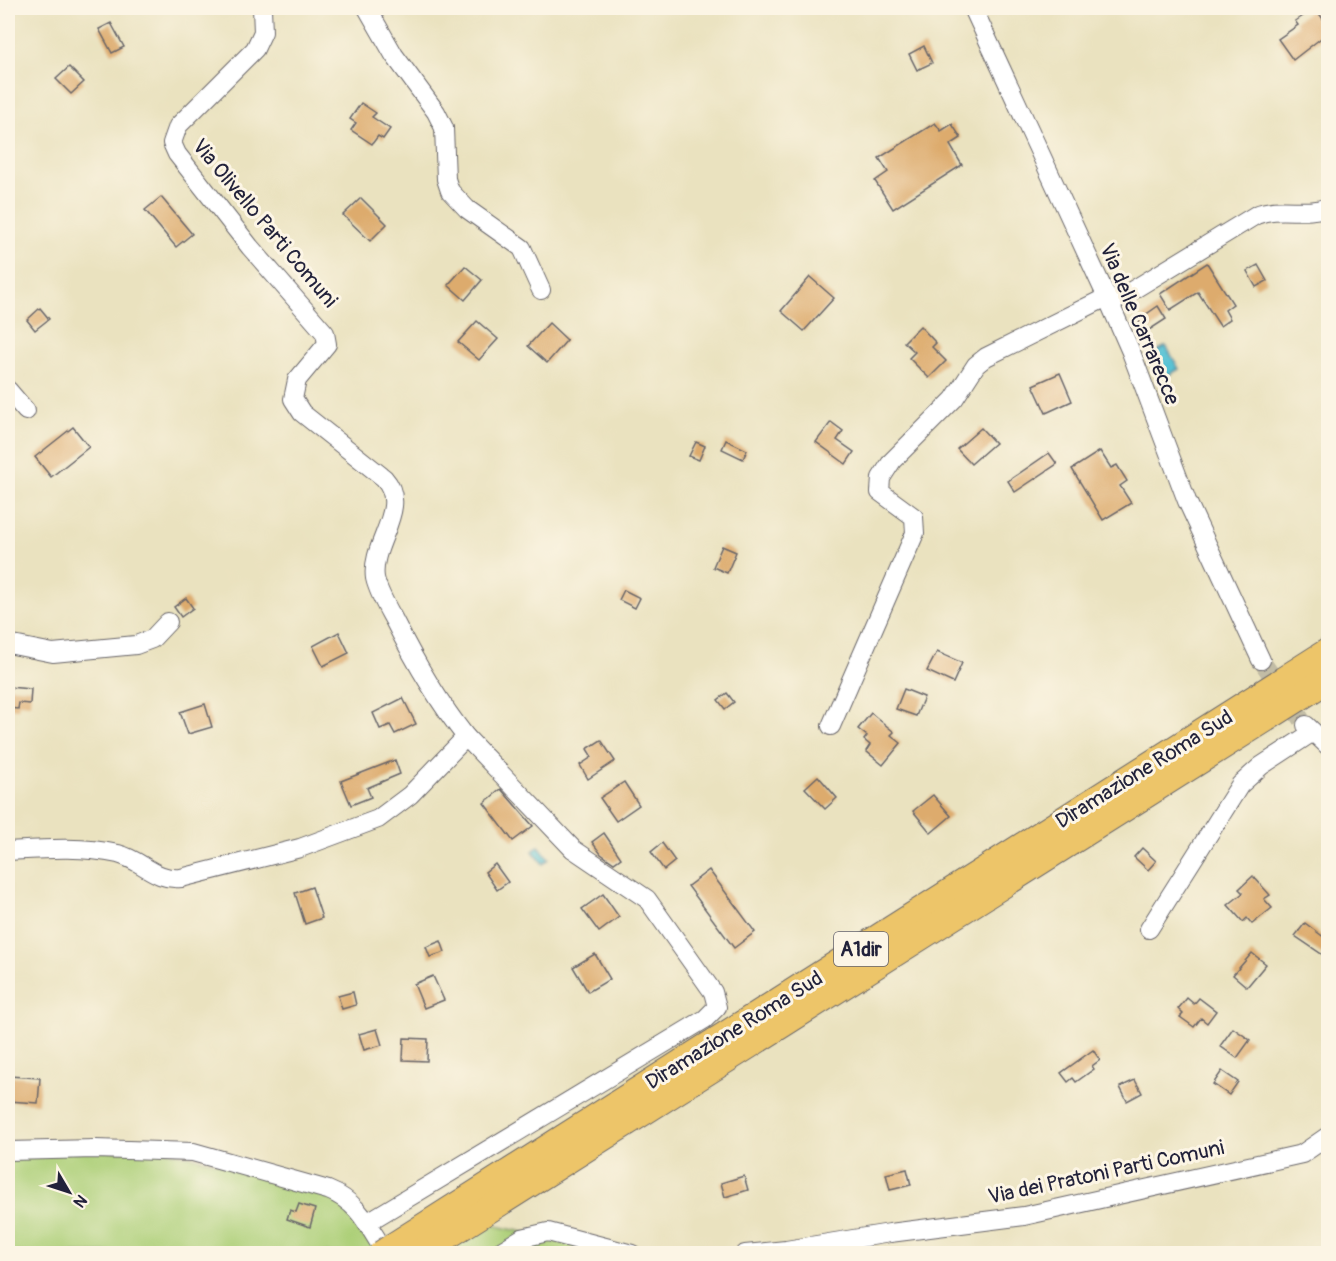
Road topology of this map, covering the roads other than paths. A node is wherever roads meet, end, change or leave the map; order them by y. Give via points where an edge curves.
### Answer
1 (262, 8) edge
2 (367, 8) edge
3 (973, 8) edge
4 (1329, 207) edge
5 (541, 290) dead end
6 (1108, 300) junction
7 (8, 390) edge
8 (26, 411) dead end
9 (168, 622) dead end
10 (8, 644) edge
11 (1329, 652) edge
12 (1261, 660) tunnel mouth
13 (1329, 679) edge
14 (831, 726) dead end
15 (466, 737) junction
16 (1329, 746) edge
17 (8, 851) edge
18 (1149, 929) dead end
19 (1329, 1136) edge
20 (8, 1151) edge
21 (368, 1222) junction
22 (395, 1252) edge
23 (496, 1254) edge
24 (632, 1254) edge
25 (745, 1254) edge

1 - 15 street, Via Olivello Parti Comuni via 263,32 255,49 178,126 172,143 243,239 326,333 327,344 297,380 293,399 302,413 391,486 395,501 376,559 376,579 423,676
2 - 5 street via 441,122 450,191 467,209 522,248
3 - 6 street, Via delle Carrarecce
4 - 6 street via 1310,211 1273,209 1256,215
6 - 12 street, Via delle Carrarecce via 1187,501
6 - 14 street via 980,362 959,394 885,470 880,492 914,517 915,533
7 - 8 street
9 - 10 street via 152,639 136,645 53,653
11 - 22 highway, Diramazione Roma Sud / A1dir
13 - 22 highway, Diramazione Roma Sud / A1dir
15 - 17 street via 404,800 378,819 294,849 181,878 161,877 130,858 112,853 64,849
15 - 21 street via 573,849 652,904 713,992 717,1007 705,1019
16 - 18 street via 1309,729 1240,784
19 - 25 street, Via dei Pratoni Parti Comuni via 1302,1154 1024,1216
20 - 21 street via 193,1152 328,1190 355,1205
21 - 22 street
23 - 24 street via 522,1238 548,1232

